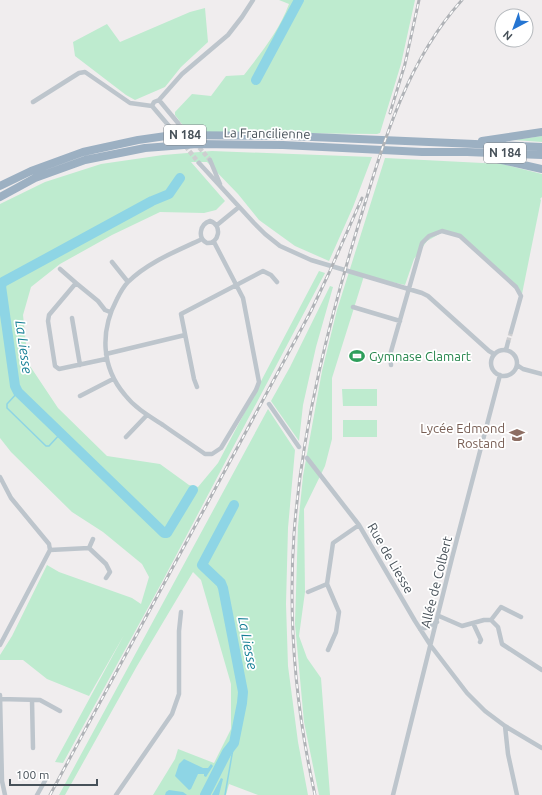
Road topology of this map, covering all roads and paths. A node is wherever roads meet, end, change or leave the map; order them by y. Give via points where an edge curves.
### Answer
1 (253, 0) edge
2 (159, 100) junction
3 (33, 102) dead end
4 (152, 106) junction
5 (178, 123) tunnel mouth
6 (168, 126) tunnel mouth
7 (542, 132) edge
8 (463, 144) junction
9 (542, 147) edge
10 (467, 152) junction
11 (542, 155) edge
12 (210, 160) tunnel mouth
13 (198, 163) tunnel mouth
14 (542, 169) edge
15 (0, 186) edge
16 (222, 188) junction
17 (0, 197) edge
18 (239, 207) junction
19 (217, 225) junction
20 (202, 239) junction
21 (214, 242) junction
22 (112, 262) dead end
23 (60, 269) dead end
24 (128, 282) junction
25 (277, 282) dead end
26 (76, 283) junction
27 (237, 285) junction
28 (410, 289) junction
29 (353, 307) dead end
30 (110, 312) junction
31 (72, 318) dead end
32 (400, 321) junction
33 (511, 332) tunnel mouth
34 (185, 335) junction
35 (508, 342) tunnel mouth
36 (506, 350) junction
37 (494, 354) junction
38 (106, 356) junction
39 (80, 365) junction
40 (391, 365) dead end
41 (517, 365) junction
42 (542, 374) edge
43 (500, 375) junction
44 (114, 379) junction
45 (197, 387) dead end
46 (80, 396) dead end
47 (269, 404) dead end
48 (147, 415) junction
49 (126, 437) dead end
50 (299, 447) dead end
51 (307, 458) dead end
52 (0, 476) edge
53 (359, 525) junction
54 (93, 539) dead end
55 (89, 548) junction
56 (50, 550) junction
57 (106, 578) dead end
58 (327, 584) junction
59 (308, 592) dead end
60 (181, 612) dead end
61 (439, 616) junction
62 (521, 617) dead end
63 (491, 620) junction
64 (437, 622) junction
65 (474, 623) junction
66 (420, 629) junction
67 (480, 642) dead end
68 (0, 645) edge
69 (431, 646) junction
70 (328, 650) dead end
71 (542, 670) edge
72 (0, 695) edge
73 (0, 699) edge
74 (32, 700) junction
75 (60, 712) dead end
76 (505, 726) junction
77 (33, 748) dead end
78 (542, 748) edge
79 (46, 779) dead end
80 (5, 795) edge
81 (37, 795) edge
82 (116, 795) edge
83 (393, 795) edge
84 (518, 795) edge

1 - 2 street via 228,35 182,74
2 - 4 street
2 - 5 street
3 - 4 street via 79,73 85,72 130,103
4 - 6 street
7 - 8 highway
8 - 9 highway, La Francilienne / N 184
8 - 15 highway, La Francilienne / N 184 via 290,136 173,135 83,152 31,171
10 - 11 highway, La Francilienne / N 184
10 - 14 highway
10 - 17 highway, La Francilienne / N 184 via 197,144 145,148 85,160 35,178
12 - 16 street
13 - 16 street
16 - 18 street
18 - 19 street
18 - 28 street via 280,246 311,260
19 - 20 street via 214,222 206,222 200,236
19 - 21 street
20 - 21 street via 207,243
20 - 24 street via 154,262
21 - 27 street
22 - 24 street
23 - 26 street
24 - 30 street
25 - 27 street via 272,275 263,271
26 - 30 street
26 - 39 street via 49,315 48,321 55,366 59,369
27 - 34 street via 181,314
27 - 48 street via 243,298 259,382 221,448 212,454 205,454
28 - 32 street
28 - 33 street via 422,243 429,236 442,231 460,236 516,286 521,296
28 - 37 street via 428,296
29 - 32 street
30 - 38 street via 106,328
31 - 39 street
32 - 40 street via 390,355
34 - 38 street
34 - 45 street
35 - 36 street
36 - 37 street
36 - 41 street via 515,356
37 - 43 street via 492,365
38 - 39 street
38 - 44 street
41 - 42 street
41 - 43 street via 513,372
43 - 61 street, Allée de Colbert
44 - 46 street
44 - 48 street via 125,396
47 - 50 street
48 - 49 street
51 - 53 street, Rue de Liesse
52 - 56 street via 11,498 49,544
53 - 58 street via 333,542
53 - 66 street, Rue de Liesse
54 - 55 street
55 - 56 street
55 - 57 street via 106,564 110,572
56 - 68 street
58 - 59 street
58 - 70 street via 339,612 336,632
60 - 82 street via 179,694 172,714
61 - 64 street, Allée de Colbert
61 - 65 street via 462,626
62 - 63 street via 501,607
63 - 65 street
63 - 71 street via 498,627 502,644
64 - 66 street
64 - 69 street, Allée de Colbert
65 - 67 street
66 - 69 street, Rue de Liesse
69 - 76 street, Rue de Liesse via 472,699
69 - 83 street, Allée de Colbert
72 - 73 street
73 - 74 street
73 - 80 street via 2,781
74 - 75 street via 40,700
74 - 77 street
76 - 78 street, Rue de Liesse
76 - 84 street via 508,754
79 - 81 street

